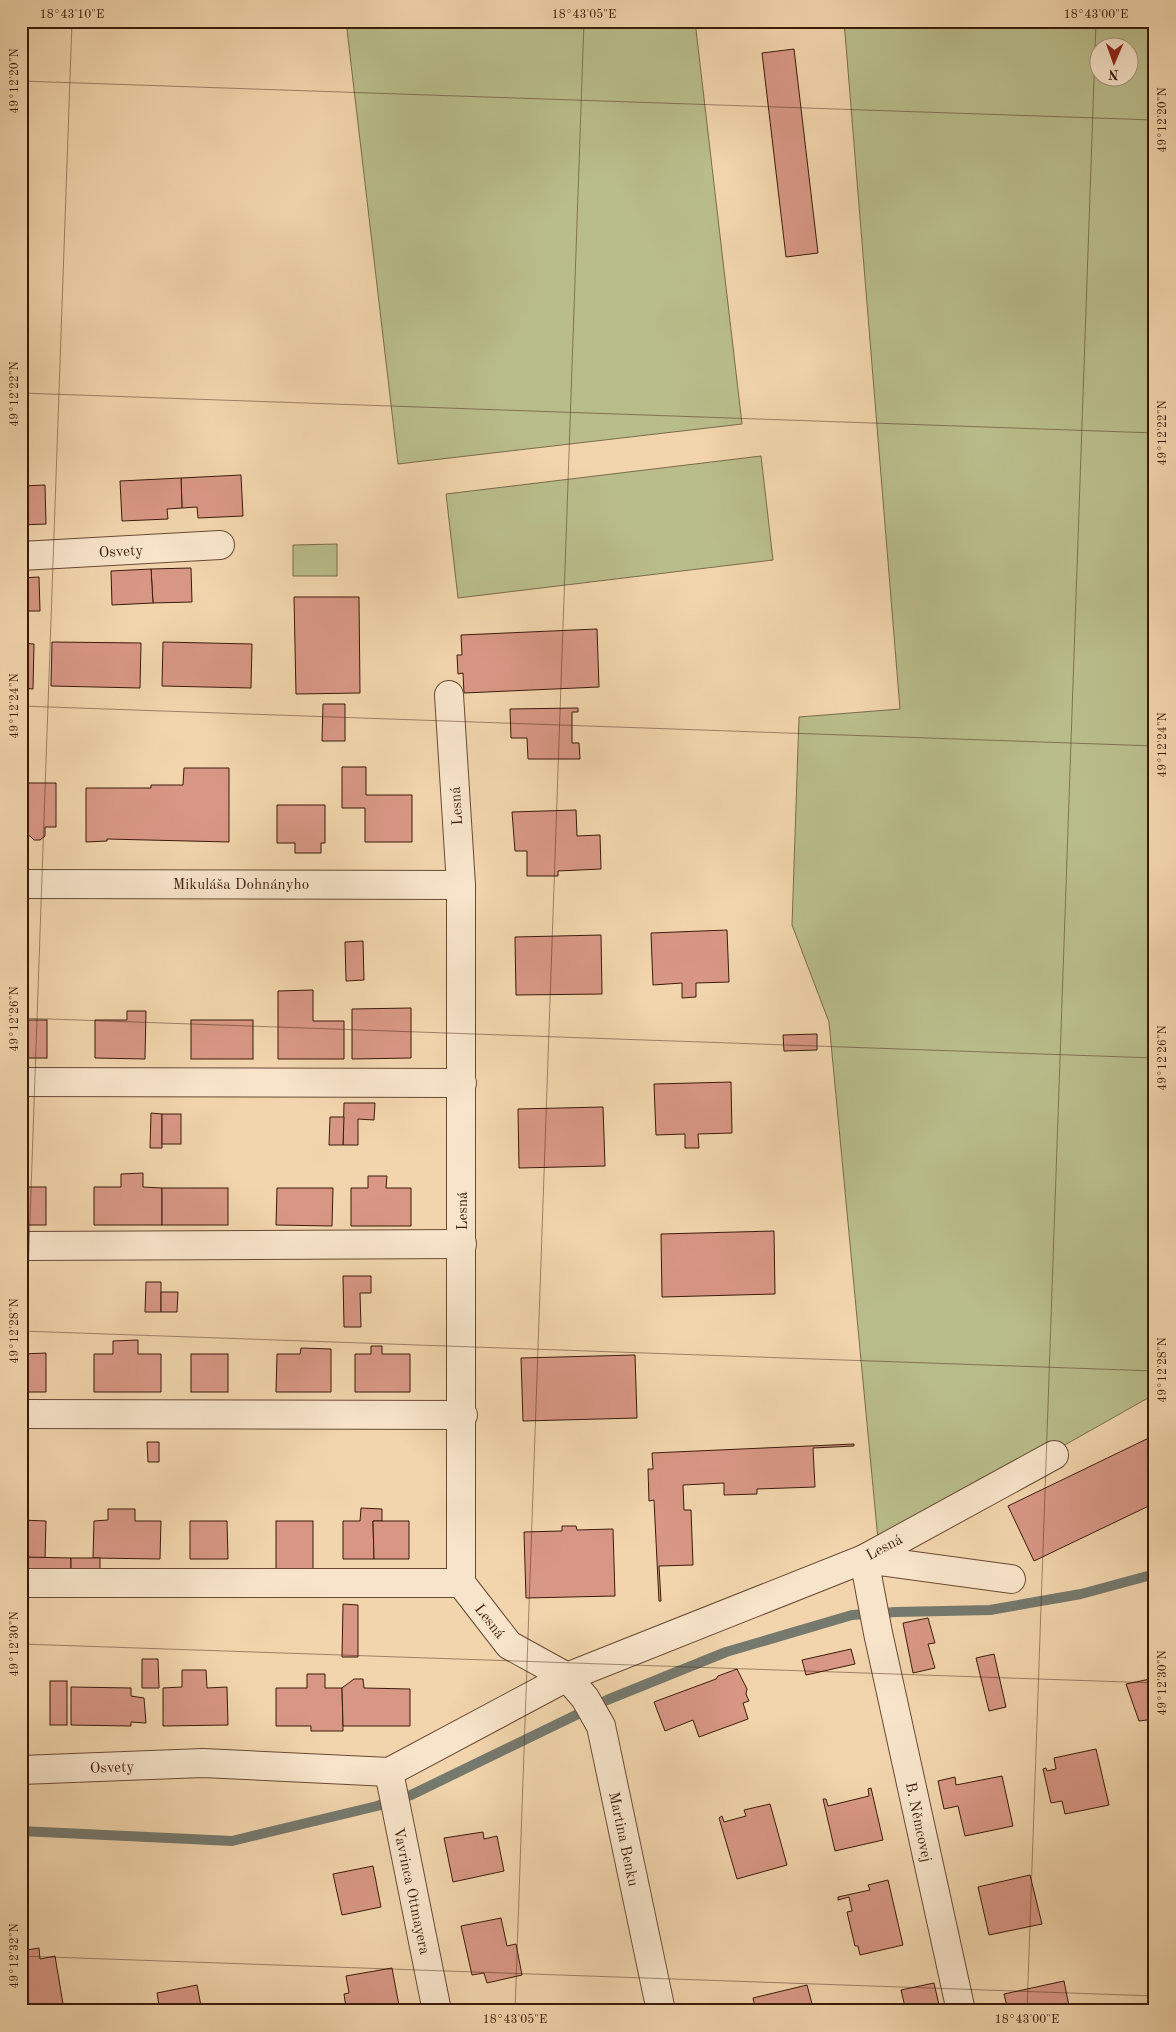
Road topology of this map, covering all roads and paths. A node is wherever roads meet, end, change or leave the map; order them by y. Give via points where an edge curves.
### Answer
1 (220, 545) dead end
2 (21, 556) edge
3 (449, 695) dead end
4 (21, 884) edge
5 (461, 885) junction
6 (21, 1082) edge
7 (462, 1083) junction
8 (462, 1244) junction
9 (21, 1246) edge
10 (21, 1414) edge
11 (463, 1415) junction
12 (1054, 1455) dead end
13 (864, 1559) junction
14 (1011, 1579) dead end
15 (21, 1583) edge
16 (461, 1583) junction
17 (567, 1677) junction
18 (21, 1770) edge
19 (390, 1779) junction
20 (437, 2011) edge
21 (661, 2011) edge
22 (961, 2011) edge

1 - 2 street, Osvety
3 - 5 street, Lesná
4 - 5 street, Mikuláša Dohnányho
5 - 7 street, Lesná
6 - 7 street
7 - 8 street, Lesná
8 - 9 street
8 - 11 street, Lesná
10 - 11 street
11 - 16 street, Lesná
12 - 13 street, Lesná
13 - 14 street
13 - 17 street, Lesná
13 - 22 street, B. Němcovej
15 - 16 street
16 - 17 street, Lesná via 509,1645
17 - 19 street, Lesná
17 - 21 street, Martina Benku via 585,1698 601,1726
18 - 19 street, Osvety via 203,1764
19 - 20 street, Vavrinca Ottmayera

